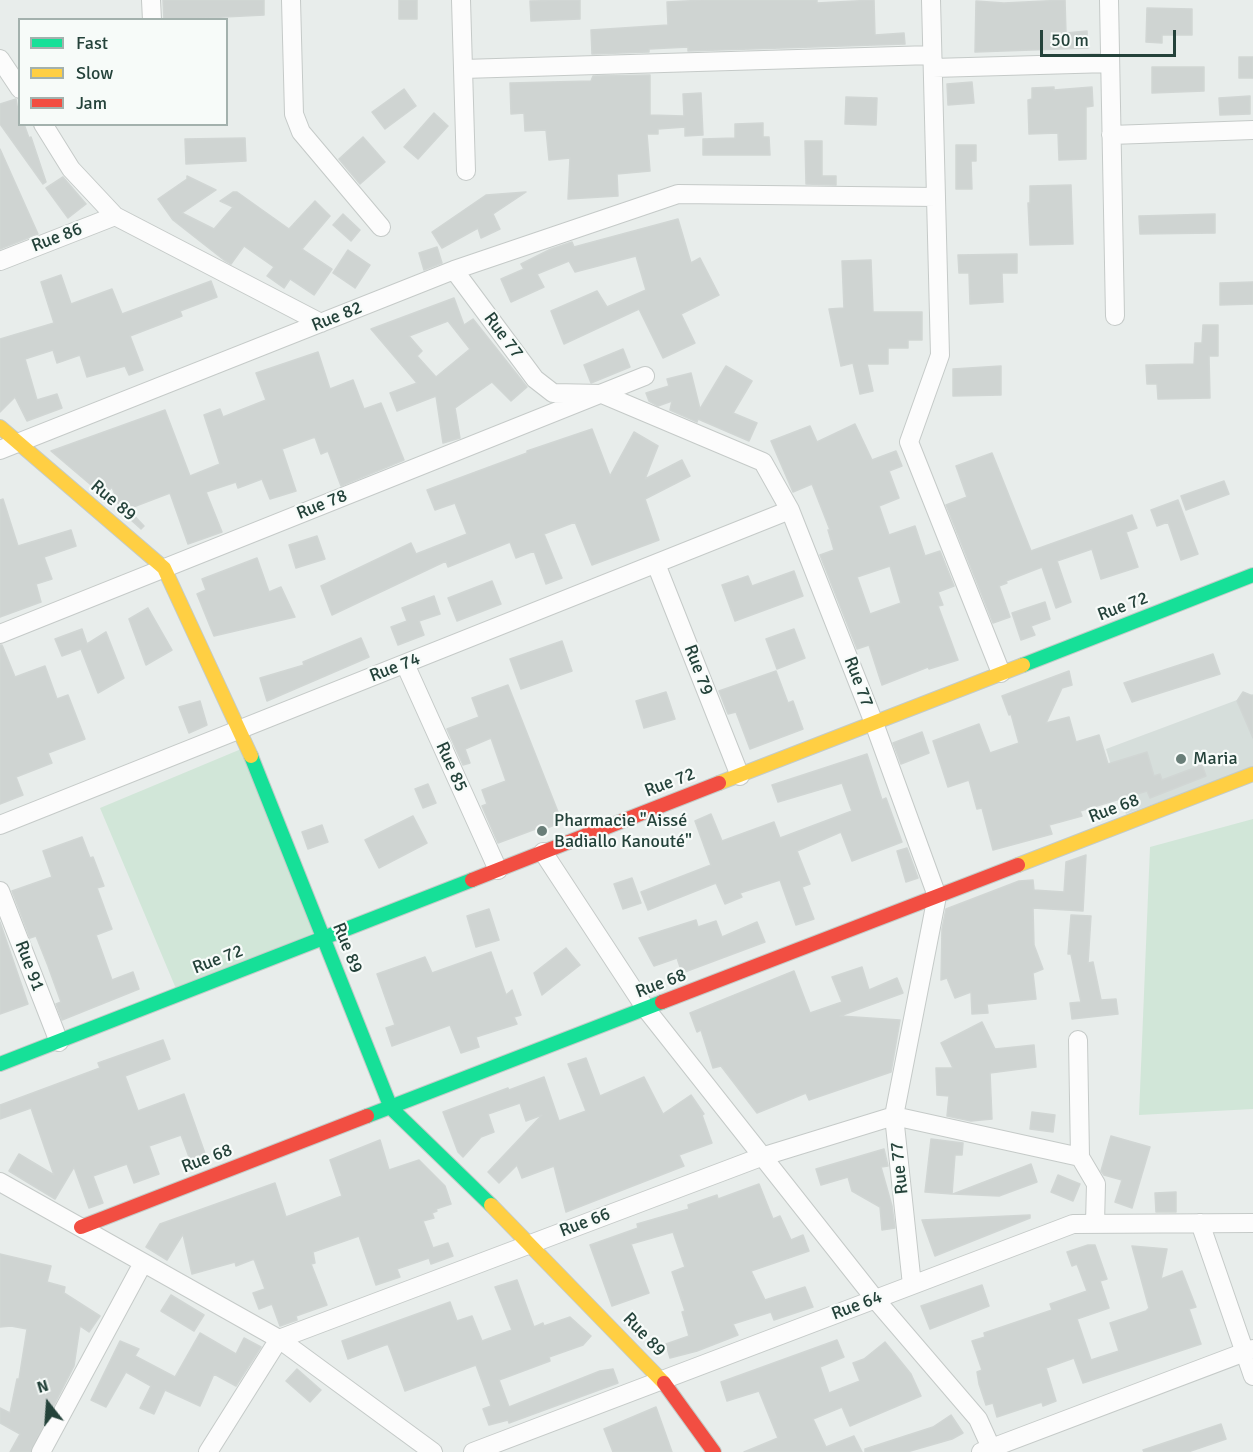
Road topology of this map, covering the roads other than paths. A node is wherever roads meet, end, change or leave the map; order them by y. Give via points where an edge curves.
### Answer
1 (291, 0) edge
2 (461, 0) edge
3 (931, 0) edge
4 (1109, 0) edge
5 (933, 62) junction
6 (1110, 63) junction
7 (7, 66) edge
8 (463, 69) junction
9 (18, 85) edge
10 (44, 126) edge
11 (1253, 130) edge
12 (1111, 135) junction
13 (466, 171) dead end
14 (936, 197) junction
15 (115, 216) junction
16 (381, 227) dead end
17 (0, 261) edge
18 (454, 270) junction
19 (1115, 316) dead end
20 (321, 323) junction
21 (645, 376) dead end
22 (602, 394) junction
23 (0, 428) edge
24 (8, 447) edge
25 (790, 510) junction
26 (656, 564) junction
27 (164, 568) junction
28 (1251, 580) edge
29 (0, 634) edge
30 (405, 664) junction
31 (1001, 673) junction
32 (874, 723) junction
33 (240, 728) junction
34 (1253, 774) edge
35 (740, 776) junction
36 (0, 825) edge
37 (543, 852) junction
38 (498, 870) junction
39 (0, 891) edge
40 (937, 896) junction
41 (323, 938) junction
42 (646, 1009) junction
43 (1078, 1040) dead end
44 (59, 1042) junction
45 (0, 1064) edge
46 (391, 1108) junction
47 (894, 1116) junction
48 (761, 1157) junction
49 (1080, 1157) junction
50 (0, 1182) edge
51 (1095, 1223) junction
52 (1200, 1223) junction
53 (1253, 1223) edge
54 (81, 1227) junction
55 (531, 1244) junction
56 (143, 1263) junction
57 (912, 1285) junction
58 (875, 1299) junction
59 (279, 1340) junction
60 (1248, 1350) edge
61 (1253, 1376) edge
62 (662, 1380) junction
63 (988, 1451) edge
64 (41, 1452) edge
65 (208, 1452) edge
66 (433, 1452) edge
67 (473, 1452) edge
68 (714, 1452) edge

1 - 16 street via 294,114 301,132
2 - 8 street
3 - 5 street
4 - 6 street
5 - 6 street
5 - 8 street
5 - 14 street
6 - 12 street
7 - 9 street
8 - 13 street
10 - 15 street via 71,168
11 - 12 street
12 - 19 street
14 - 18 street, Rue 82 via 678,194
14 - 31 street via 940,356 909,442
15 - 17 street, Rue 86
15 - 20 street
18 - 20 street, Rue 82
18 - 22 street, Rue 77 via 535,379 553,393
20 - 24 street, Rue 82
21 - 22 street, Rue 78
22 - 25 street, Rue 77 via 763,462
22 - 27 street, Rue 78
23 - 24 street, Rue 89
24 - 27 street, Rue 89
25 - 26 street, Rue 74
25 - 32 street, Rue 77
26 - 30 street, Rue 74
26 - 35 street, Rue 79
27 - 29 street, Rue 78
27 - 33 street, Rue 89
28 - 31 street, Rue 72
30 - 33 street, Rue 74
30 - 38 street, Rue 85
31 - 32 street, Rue 72
32 - 35 street, Rue 72
32 - 40 street, Rue 77
33 - 36 street, Rue 74
33 - 41 street, Rue 89
34 - 40 street, Rue 68
35 - 37 street, Rue 72
37 - 38 street, Rue 72
37 - 42 street
38 - 41 street, Rue 72
39 - 44 street, Rue 91
40 - 42 street, Rue 68
40 - 47 street, Rue 77
41 - 44 street, Rue 72
41 - 46 street, Rue 89
42 - 46 street, Rue 68
42 - 48 street
43 - 49 street
44 - 45 street, Rue 72
46 - 54 street, Rue 68
46 - 55 street, Rue 89
47 - 48 street, Rue 66
47 - 49 street
47 - 57 street, Rue 77
48 - 55 street, Rue 66
48 - 58 street
49 - 51 street via 1096,1184
50 - 54 street
51 - 52 street, Rue 64
51 - 57 street, Rue 64 via 1073,1224
52 - 53 street, Rue 64
52 - 60 street
54 - 56 street
55 - 59 street, Rue 66
55 - 62 street, Rue 89
56 - 59 street
56 - 64 street
57 - 58 street, Rue 64
58 - 62 street, Rue 64
58 - 63 street via 978,1419
59 - 65 street
59 - 66 street
60 - 61 street
60 - 63 street
62 - 67 street, Rue 64
62 - 68 street, Rue 89

